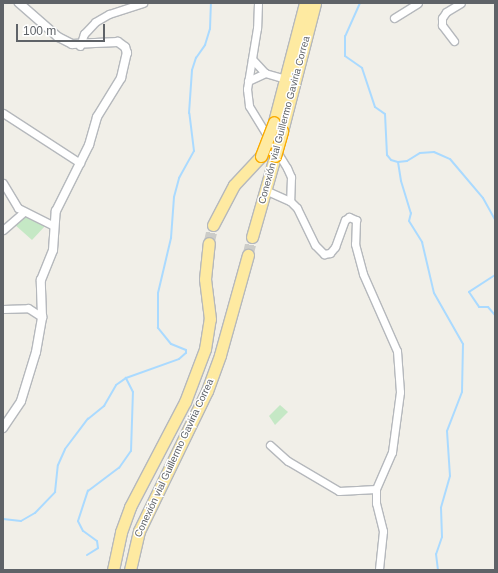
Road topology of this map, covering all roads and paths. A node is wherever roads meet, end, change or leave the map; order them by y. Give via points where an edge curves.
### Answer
1 (18, 3) edge
2 (143, 3) edge
3 (258, 3) edge
4 (418, 3) edge
5 (461, 3) edge
6 (312, 4) edge
7 (394, 18) dead end
8 (454, 41) dead end
9 (80, 46) junction
10 (252, 59) junction
11 (265, 73) junction
12 (286, 79) junction
13 (248, 81) junction
14 (3, 113) edge
15 (80, 163) junction
16 (3, 183) edge
17 (265, 190) junction
18 (290, 201) junction
19 (24, 212) junction
20 (213, 225) tunnel mouth
21 (54, 226) junction
22 (3, 230) edge
23 (252, 237) tunnel mouth
24 (209, 243) tunnel mouth
25 (248, 255) tunnel mouth
26 (3, 309) edge
27 (42, 317) junction
28 (3, 428) edge
29 (270, 445) dead end
30 (376, 489) junction
31 (113, 570) edge
32 (130, 570) edge
33 (379, 570) edge

1 - 9 street via 58,37
2 - 9 street via 109,14 95,22 84,34
3 - 10 street
4 - 7 street
5 - 8 street via 446,12 442,18 442,24
6 - 12 highway, Conexión vial Guillermo Gaviria Correa
6 - 17 highway, Conexión vial Guillermo Gaviria Correa, bridge via 282,131
9 - 15 street via 118,42 125,47 127,53 121,78 97,117 90,145
10 - 11 street
10 - 13 street
11 - 12 street
11 - 13 street
12 - 20 highway, Conexión vial Guillermo Gaviria Correa, bridge via 261,156 234,185
13 - 18 street via 249,106 290,177
14 - 15 street
15 - 21 street via 56,211
16 - 19 street via 13,202
17 - 18 street
17 - 23 highway, Conexión vial Guillermo Gaviria Correa
18 - 30 street via 297,208 318,250 324,254 330,253 335,247 345,220 349,217 356,220 355,244 363,274 397,350 400,392 394,439 391,458
19 - 21 street
19 - 22 street
21 - 27 street via 52,253 41,280
24 - 31 highway, Conexión vial Guillermo Gaviria Correa via 205,279 210,319 205,349 184,402 130,507 121,532
25 - 32 highway, Conexión vial Guillermo Gaviria Correa via 210,384 139,531
26 - 27 street via 28,308
27 - 28 street via 36,352 24,393
29 - 30 street via 288,461 339,491
30 - 33 street via 376,503 383,531

